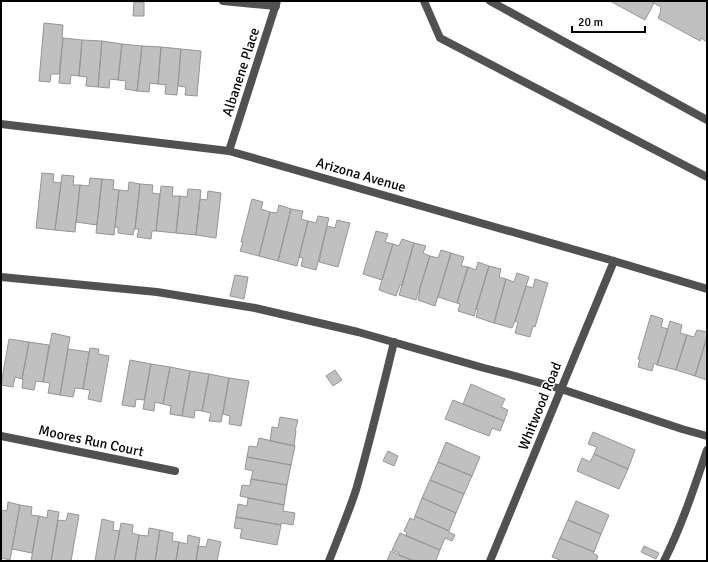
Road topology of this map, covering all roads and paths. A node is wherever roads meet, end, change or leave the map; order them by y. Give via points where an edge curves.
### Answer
1 (223, 1) edge
2 (424, 1) edge
3 (490, 1) edge
4 (277, 3) edge
5 (707, 120) edge
6 (1, 124) edge
7 (229, 151) junction
8 (707, 177) edge
9 (614, 261) junction
10 (1, 276) edge
11 (707, 289) edge
12 (394, 342) junction
13 (561, 389) junction
14 (1, 436) edge
15 (707, 436) edge
16 (707, 450) edge
17 (175, 471) dead end
18 (328, 561) edge
19 (490, 561) edge
20 (664, 561) edge

1 - 4 street
2 - 8 street via 440,38
3 - 5 street
4 - 7 street, Albanene Place
6 - 7 street, Arizona Avenue
7 - 9 street, Arizona Avenue
9 - 11 street, Arizona Avenue
9 - 13 street, Whitwood Road
10 - 12 street via 157,292 255,308
12 - 13 street
12 - 18 street via 355,491
13 - 15 street
13 - 19 street, Whitwood Road
14 - 17 street, Moores Run Court
16 - 20 street via 691,497

